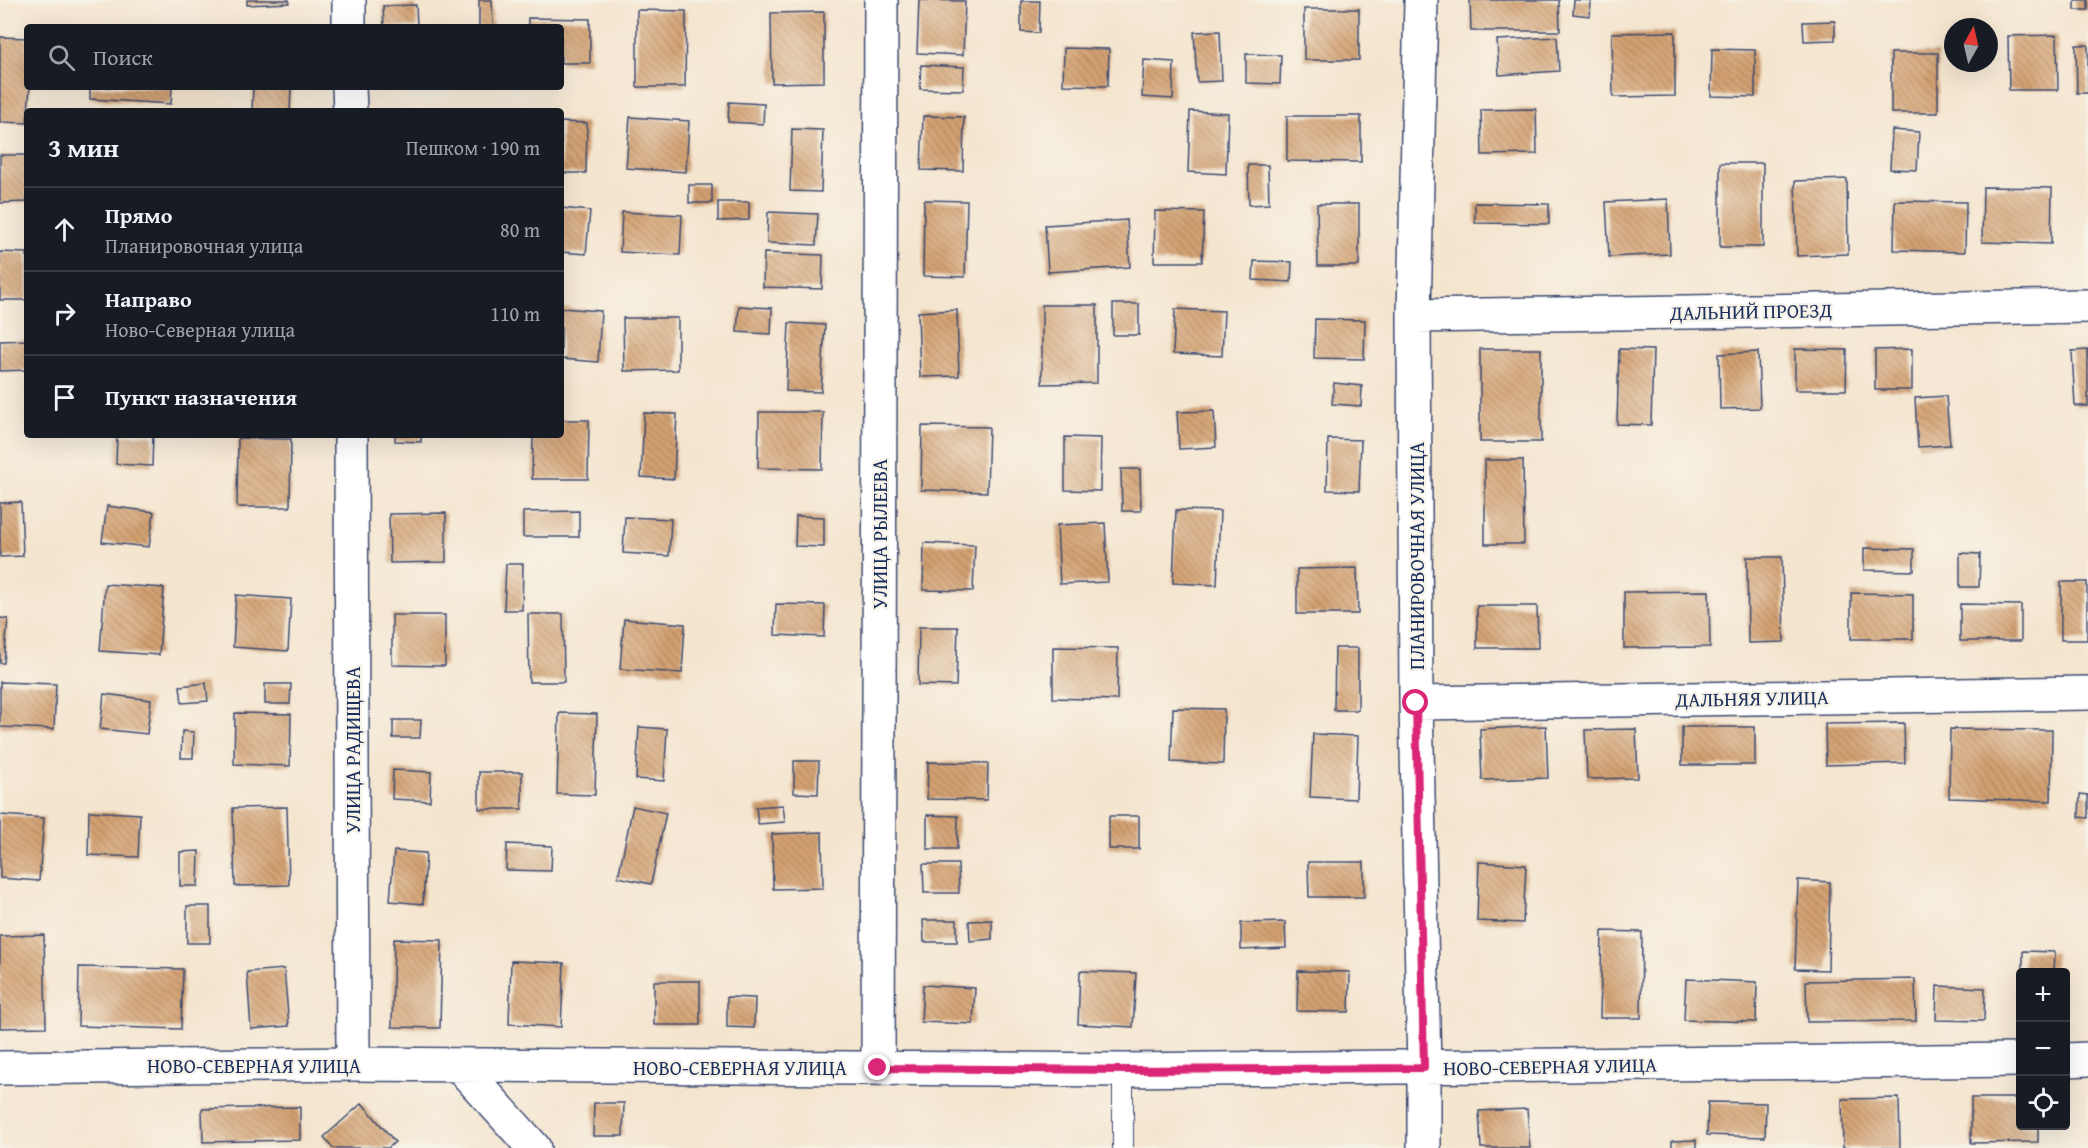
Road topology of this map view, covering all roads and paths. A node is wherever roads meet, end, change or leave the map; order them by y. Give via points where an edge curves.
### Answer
1 (349, 0) edge
2 (881, 0) edge
3 (1421, 0) edge
4 (349, 24) edge
5 (350, 90) edge
6 (350, 108) edge
7 (2088, 306) edge
8 (1414, 316) junction
9 (351, 438) edge
10 (2088, 693) edge
11 (1416, 703) junction
12 (2088, 1059) edge
13 (2016, 1060) edge
14 (2070, 1060) edge
15 (353, 1064) junction
16 (459, 1065) junction
17 (0, 1068) edge
18 (878, 1068) junction
19 (1424, 1068) junction
20 (1124, 1070) junction
21 (534, 1148) edge
22 (1123, 1148) edge
23 (1424, 1148) edge

1 - 4 street
2 - 18 street, УЛИЦА РЫЛЕЕВА
3 - 8 street, ПЛАНИРОВОЧНАЯ УЛИЦА
5 - 6 street
7 - 8 street, ДАЛЬНИЙ ПРОЕЗД
8 - 11 street, ПЛАНИРОВОЧНАЯ УЛИЦА
9 - 15 street, УЛИЦА РАДИЩЕВА
10 - 11 street, ДАЛЬНЯЯ УЛИЦА
11 - 19 street, ПЛАНИРОВОЧНАЯ УЛИЦА
12 - 14 street
13 - 19 street, НОВО-СЕВЕРНАЯ УЛИЦА
15 - 16 street, НОВО-СЕВЕРНАЯ УЛИЦА
15 - 17 street, НОВО-СЕВЕРНАЯ УЛИЦА
16 - 18 street, НОВО-СЕВЕРНАЯ УЛИЦА
16 - 21 street
18 - 20 street, НОВО-СЕВЕРНАЯ УЛИЦА
19 - 20 street, НОВО-СЕВЕРНАЯ УЛИЦА
19 - 23 street, ПЛАНИРОВОЧНАЯ УЛИЦА
20 - 22 lane

